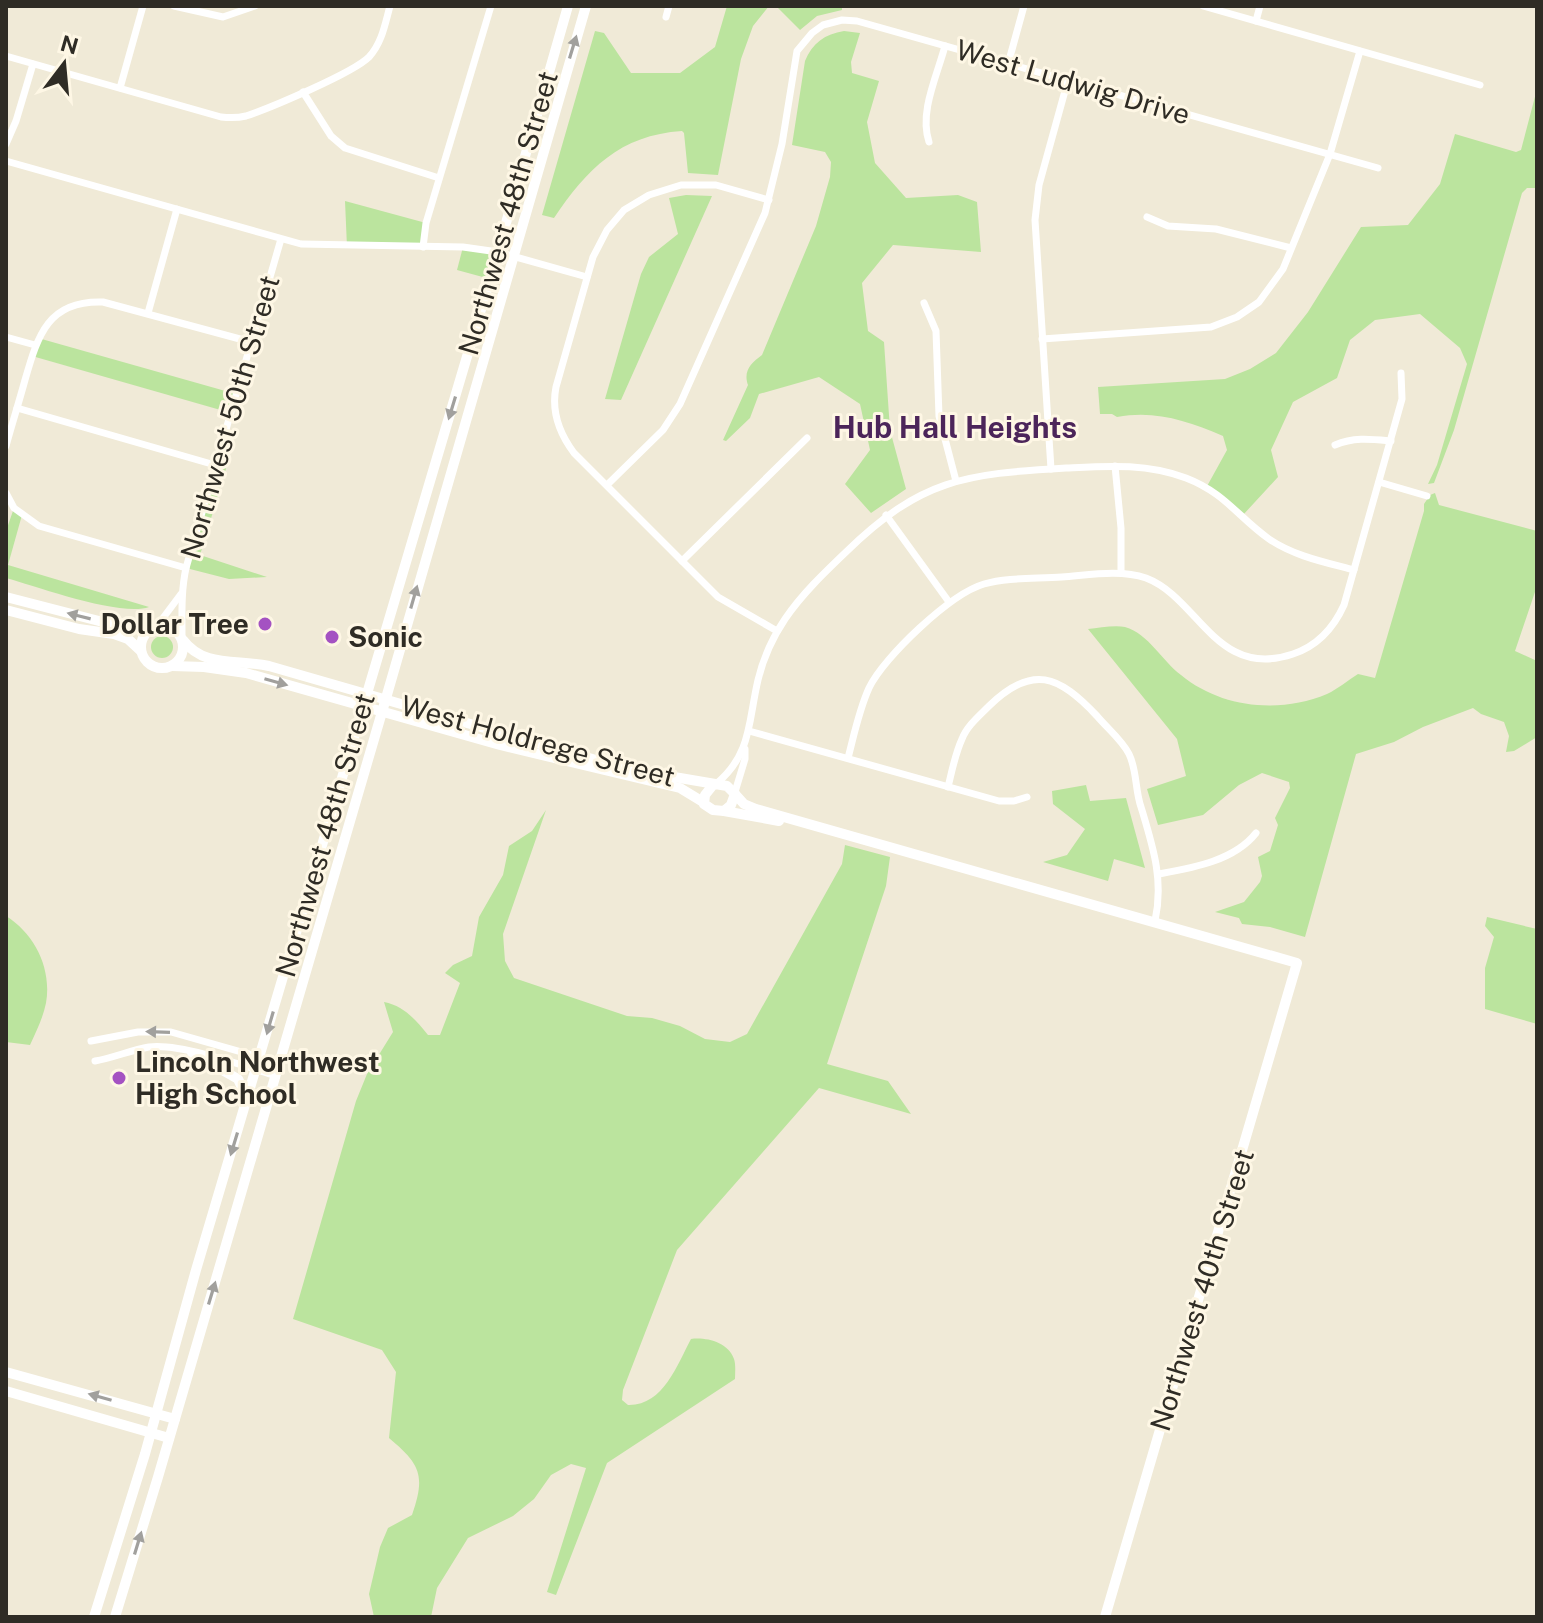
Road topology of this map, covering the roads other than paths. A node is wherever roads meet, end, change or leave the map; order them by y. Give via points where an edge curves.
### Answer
1 (143, 6) edge
2 (174, 6) edge
3 (255, 6) edge
4 (390, 6) edge
5 (491, 6) edge
6 (568, 6) edge
7 (586, 6) edge
8 (669, 6) edge
9 (1024, 6) edge
10 (1203, 6) edge
11 (1260, 6) edge
12 (666, 17) dead end
13 (1256, 21) junction
14 (945, 46) junction
15 (1360, 51) junction
16 (6, 56) edge
17 (33, 64) junction
18 (1008, 64) junction
19 (1068, 80) junction
20 (1480, 85) dead end
21 (120, 88) junction
22 (303, 92) junction
23 (929, 142) dead end
24 (6, 144) edge
25 (1330, 154) junction
26 (6, 161) edge
27 (1378, 168) dead end
28 (439, 178) junction
29 (769, 200) junction
30 (177, 209) junction
31 (1147, 217) dead end
32 (281, 239) junction
33 (423, 247) junction
34 (1291, 248) junction
35 (498, 252) junction
36 (513, 256) junction
37 (587, 277) junction
38 (924, 303) dead end
39 (148, 313) junction
40 (6, 337) edge
41 (1042, 339) junction
42 (251, 342) junction
43 (35, 345) junction
44 (1401, 373) dead end
45 (17, 408) junction
46 (807, 438) dead end
47 (1391, 441) junction
48 (1335, 445) dead end
49 (6, 446) edge
50 (215, 465) junction
51 (1115, 466) junction
52 (1051, 469) junction
53 (956, 481) junction
54 (1379, 482) junction
55 (607, 485) junction
56 (7, 495) edge
57 (1427, 496) dead end
58 (886, 515) junction
59 (682, 561) junction
60 (186, 568) junction
61 (1354, 570) junction
62 (1121, 573) junction
63 (181, 594) junction
64 (6, 597) edge
65 (949, 602) junction
66 (6, 610) edge
67 (156, 626) junction
68 (777, 631) junction
69 (182, 638) junction
70 (141, 651) junction
71 (172, 666) junction
72 (366, 694) junction
73 (386, 699) junction
74 (363, 707) junction
75 (382, 712) junction
76 (749, 731) junction
77 (745, 747) junction
78 (848, 758) junction
79 (714, 785) junction
80 (948, 787) junction
81 (735, 793) junction
82 (1027, 797) dead end
83 (703, 802) junction
84 (724, 811) junction
85 (820, 828) junction
86 (1256, 833) dead end
87 (1159, 874) junction
88 (1155, 921) junction
89 (91, 1041) dead end
90 (192, 1053) junction
91 (261, 1057) junction
92 (95, 1061) dead end
93 (280, 1063) junction
94 (257, 1069) junction
95 (276, 1076) junction
96 (248, 1100) junction
97 (6, 1372) edge
98 (6, 1391) edge
99 (156, 1414) junction
100 (175, 1419) junction
101 (150, 1432) junction
102 (169, 1438) junction
103 (94, 1617) edge
104 (115, 1617) edge
105 (1105, 1617) edge

1 - 21 street
2 - 3 street via 223,17
4 - 22 street via 377,46 365,61
5 - 28 street
6 - 35 main road, Northwest 48th Street
36 -> 7 main road, Northwest 48th Street
8 - 12 street
9 - 18 street
10 - 13 street
11 - 13 street
13 - 15 street
14 - 18 street, West Ludwig Drive
14 - 23 street via 926,120
14 - 29 street, West Ludwig Drive via 851,20 817,29 795,57
15 - 20 street
15 - 25 street
16 - 17 street
17 - 21 street
17 - 24 street
18 - 19 street, West Ludwig Drive
19 - 25 street, West Ludwig Drive
19 - 41 street via 1035,212
21 - 22 street via 230,118
22 - 28 street via 345,148
25 - 27 street, West Ludwig Drive
25 - 34 street
26 - 30 street
28 - 33 street
29 - 37 street via 702,184 649,195 624,210 607,230
29 - 55 street via 674,416
30 - 32 street
30 - 39 street
31 - 34 street via 1168,226 1216,229
32 - 33 street via 314,246
32 - 42 street, Northwest 50th Street
33 - 35 street
34 - 41 street via 1265,295 1225,323
35 - 36 street
35 -> 72 main road, Northwest 48th Street
36 - 37 street
73 -> 36 main road, Northwest 48th Street
37 - 55 street via 556,387 556,418 567,443
38 - 53 street via 936,331 939,416
39 - 42 street
39 - 43 street via 103,302 75,304 51,319
40 - 43 street
41 - 52 street
42 - 50 street, Northwest 50th Street
43 - 45 street
44 - 47 street via 1402,399
45 - 49 street
45 - 50 street
46 - 59 street
47 - 48 street via 1363,438
47 - 54 street
50 - 60 street, Northwest 50th Street
51 - 52 street
51 - 61 street via 1153,469 1190,480 1227,501 1281,547
51 - 62 street
52 - 53 street
53 - 58 street via 925,491
54 - 57 street
54 - 61 street
55 - 59 street
56 - 60 street via 39,526
58 - 65 street
58 - 68 street via 810,586
59 - 68 street via 718,597
60 - 63 street, Northwest 50th Street
61 - 62 street via 1344,605 1324,635 1303,650 1273,658 1241,654 1214,638 1161,586
62 - 65 street via 994,582
63 - 67 street, Northwest 50th Street
63 - 69 street, Northwest 50th Street
67 -> 64 main road via 99,621
65 - 78 street via 877,674
66 - 70 main road via 122,636
67 - 69 main road via 171,627
67 - 70 main road via 145,634
68 - 76 street via 760,674
69 - 71 main road via 181,658
69 - 72 main road, West Holdrege Street via 193,653 207,659 252,663
70 - 71 main road via 154,667
71 -> 74 main road, West Holdrege Street via 235,671
72 - 73 main road, West Holdrege Street
72 - 74 main road, Northwest 48th Street
73 - 75 main road, Northwest 48th Street
73 - 79 main road, West Holdrege Street via 627,769
74 - 75 main road, West Holdrege Street
74 -> 91 main road, Northwest 48th Street
75 - 83 main road, West Holdrege Street via 680,788
75 - 93 main road, Northwest 48th Street
76 - 77 street
76 - 78 street
77 - 79 street via 735,766
77 - 81 street
78 - 80 street
79 - 81 main road
79 - 83 main road
80 - 82 street via 999,801
80 - 87 street via 965,732 1003,693 1034,680 1064,686 1130,755
81 - 84 main road
81 - 85 main road via 748,806
83 - 84 main road via 709,809
84 - 85 main road
85 - 88 main road
86 - 87 street via 1224,856
87 - 88 street
88 - 105 main road, Northwest 40th Street via 1297,963
91 -> 89 street via 163,1031
90 - 92 street via 148,1047
90 - 94 street
90 - 96 main road via 238,1079
91 - 93 street
91 - 94 main road, Northwest 48th Street
93 - 95 main road, Northwest 48th Street
94 - 95 street
94 - 96 main road, Northwest 48th Street
100 -> 95 main road, Northwest 48th Street
96 -> 99 main road, Northwest 48th Street
99 -> 97 main road
98 - 101 main road
99 - 100 main road
99 - 101 main road, Northwest 48th Street
100 - 102 main road, Northwest 48th Street
101 - 102 main road
101 - 103 main road, Northwest 48th Street
104 -> 102 main road, Northwest 48th Street

